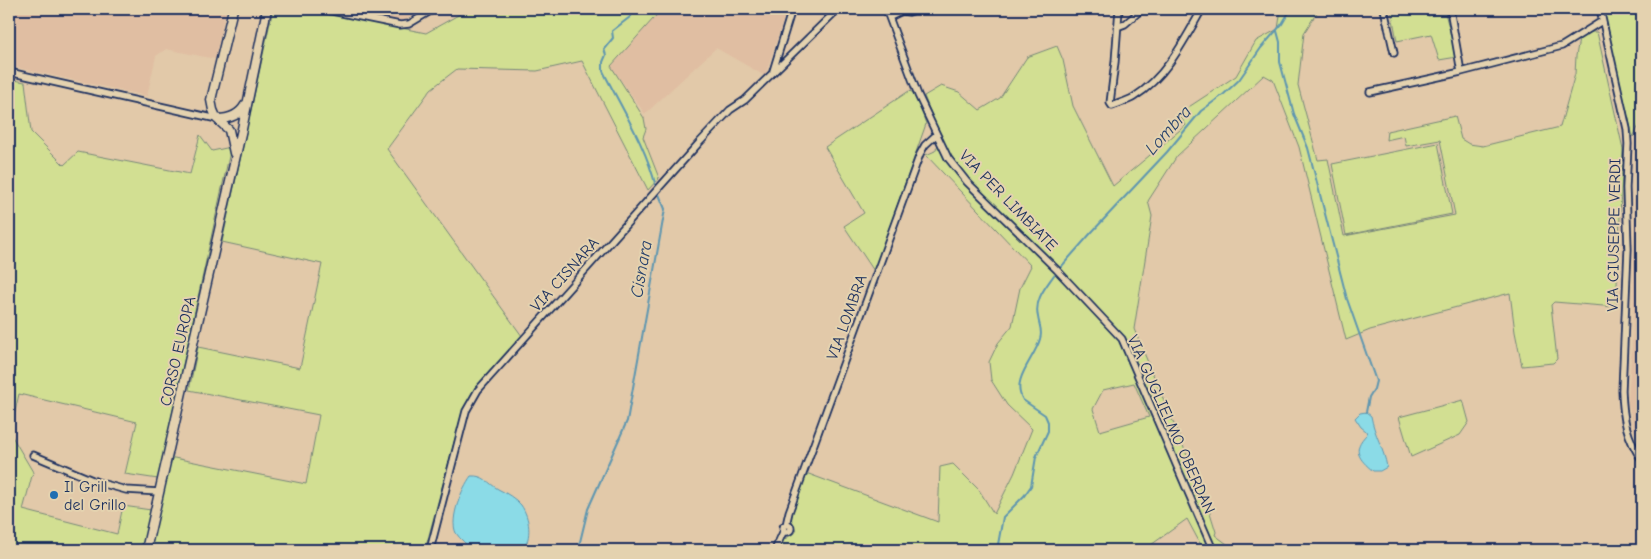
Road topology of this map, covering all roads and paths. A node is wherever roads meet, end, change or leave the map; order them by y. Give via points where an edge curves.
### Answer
1 (233, 9) edge
2 (267, 9) edge
3 (322, 9) edge
4 (434, 9) edge
5 (792, 9) edge
6 (838, 9) edge
7 (886, 9) edge
8 (919, 9) edge
9 (1118, 9) edge
10 (1142, 9) edge
11 (1202, 9) edge
12 (1384, 9) edge
13 (1450, 9) edge
14 (1600, 9) edge
15 (890, 17) junction
16 (1602, 21) junction
17 (1117, 27) junction
18 (1394, 53) dead end
19 (9, 72) edge
20 (772, 72) junction
21 (1462, 72) junction
22 (1370, 92) dead end
23 (248, 98) junction
24 (217, 119) junction
25 (936, 136) junction
26 (235, 157) junction
27 (1057, 270) joint
28 (33, 455) dead end
29 (1642, 460) edge
30 (159, 492) junction
31 (146, 550) edge
32 (430, 550) edge
33 (775, 550) edge
34 (1213, 550) edge

1 - 24 street, CORSO EUROPA via 211,100
2 - 23 street, CORSO EUROPA
3 - 4 street via 400,25 409,24
5 - 20 street
6 - 20 street, VIA CISNARA
7 - 15 street, VIA PER LIMBIATE
8 - 15 street via 902,11
9 - 17 street
10 - 17 street
11 - 17 street via 1160,75 1133,98 1112,106
12 - 18 street
13 - 21 street
14 - 16 street, VIA GIUSEPPE VERDI
15 - 25 street, VIA PER LIMBIATE
16 - 21 street via 1562,46
16 - 29 street, VIA GIUSEPPE VERDI via 1628,144 1622,414 1630,439
19 - 24 street
20 - 32 street, VIA CISNARA via 745,100 730,110 478,390 466,411
21 - 22 street
23 - 24 street via 237,115
23 - 26 street, CORSO EUROPA
24 - 26 street, CORSO EUROPA via 229,130
25 - 27 street, VIA PER LIMBIATE via 967,182
25 - 33 street, VIA LOMBRA via 920,154 788,512 786,528
26 - 30 street, CORSO EUROPA
27 - 34 street, VIA GUGLIELMO OBERDAN via 1122,339
28 - 30 street via 97,482 126,490
30 - 31 street, CORSO EUROPA

